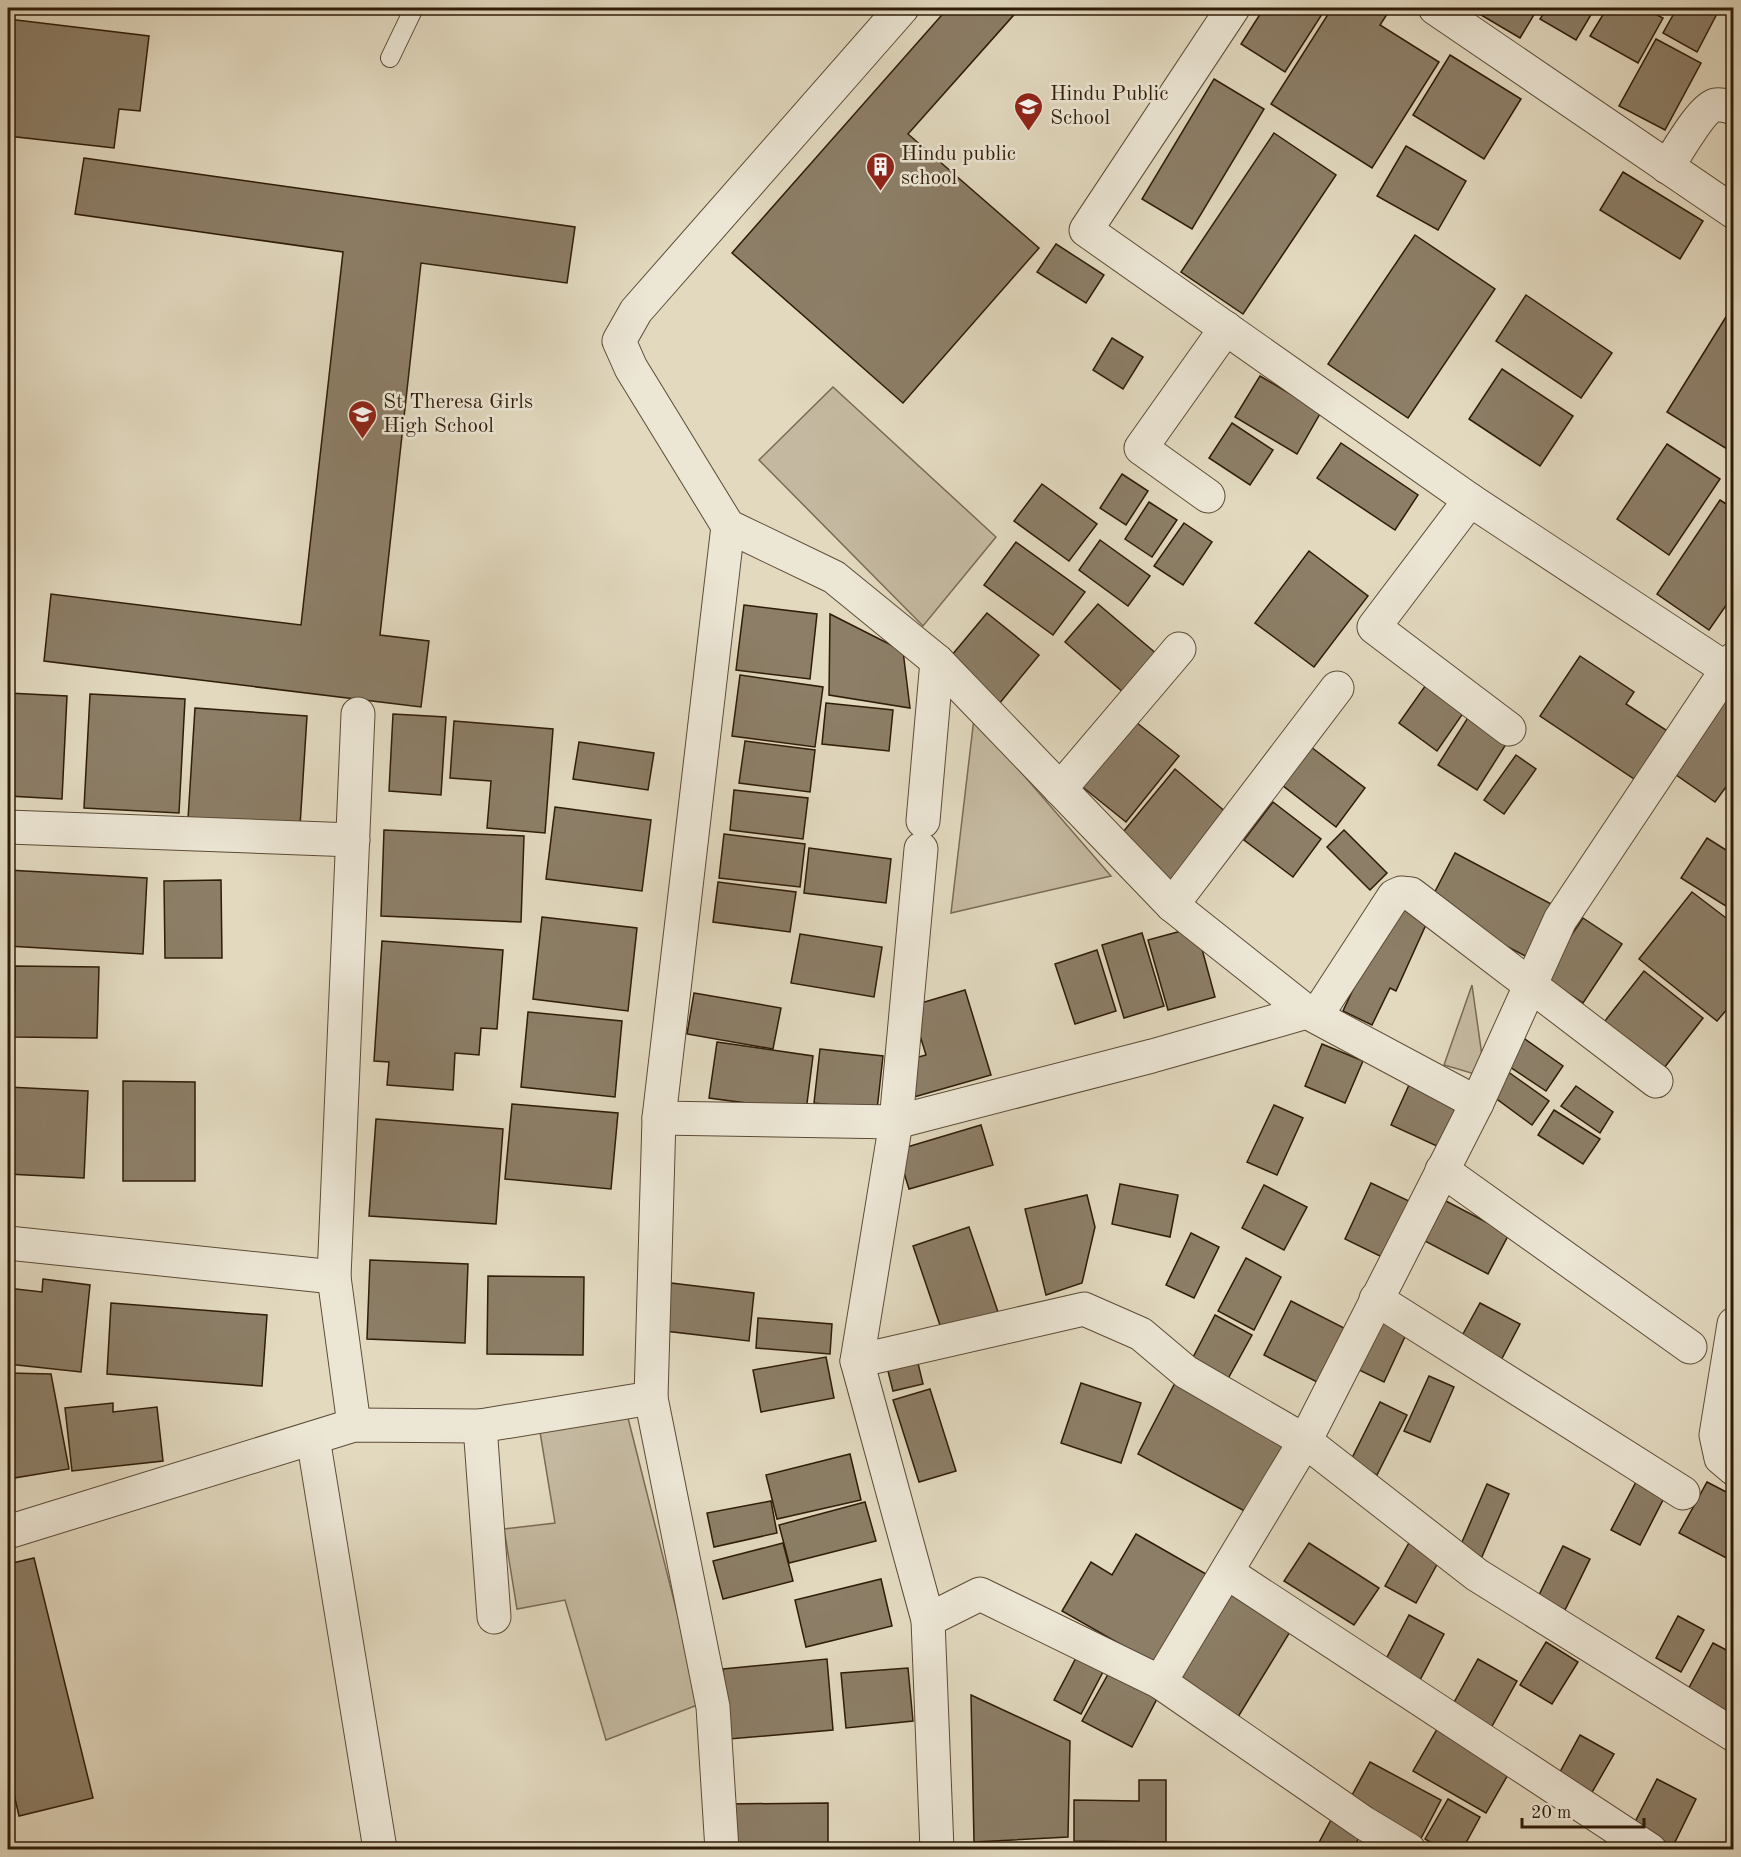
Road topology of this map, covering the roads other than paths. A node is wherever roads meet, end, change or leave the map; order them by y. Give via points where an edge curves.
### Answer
1 (414, 8) edge
2 (902, 8) edge
3 (1233, 8) edge
4 (1453, 13) edge
5 (390, 57) dead end
6 (1734, 108) edge
7 (1667, 167) junction
8 (1734, 212) edge
9 (1226, 328) junction
10 (1208, 496) dead end
11 (1470, 500) junction
12 (728, 526) junction
13 (1179, 649) dead end
14 (937, 661) junction
15 (1731, 667) edge
16 (1337, 688) dead end
17 (358, 714) dead end
18 (1509, 729) dead end
19 (1060, 789) junction
20 (8, 827) edge
21 (353, 840) junction
22 (1172, 905) junction
23 (1531, 984) junction
24 (1312, 1014) junction
25 (1656, 1081) dead end
26 (1477, 1103) junction
27 (658, 1118) junction
28 (896, 1122) junction
29 (1442, 1170) junction
30 (8, 1243) edge
31 (334, 1277) junction
32 (1376, 1299) junction
33 (1734, 1324) edge
34 (1690, 1347) dead end
35 (857, 1360) junction
36 (651, 1398) junction
37 (354, 1425) junction
38 (480, 1426) junction
39 (313, 1438) junction
40 (1305, 1441) junction
41 (1734, 1469) edge
42 (1683, 1493) dead end
43 (8, 1532) edge
44 (1228, 1573) junction
45 (494, 1617) dead end
46 (928, 1620) junction
47 (1160, 1682) junction
48 (1734, 1735) edge
49 (380, 1848) edge
50 (722, 1850) edge
51 (938, 1850) edge
52 (1409, 1850) edge
53 (1650, 1850) edge

1 - 5 lane
2 - 12 street via 636,311 620,337 631,368
3 - 9 street via 1086,230
4 - 7 street
6 - 7 street via 1712,106 1704,113
7 - 8 street
9 - 10 street via 1141,448
9 - 11 street
11 - 15 street
11 - 18 street via 1374,627
12 - 14 street via 834,577
12 - 27 street
13 - 19 street
14 - 19 street
14 - 28 street
15 - 23 street via 1560,920
16 - 22 street
17 - 21 street
19 - 22 street
20 - 21 street
21 - 31 street
22 - 24 street
23 - 24 street via 1419,898 1401,892 1394,896
23 - 25 street
23 - 26 street
24 - 26 street
24 - 28 street
26 - 29 street
27 - 28 street
27 - 36 street
28 - 35 street
29 - 32 street
29 - 34 street
30 - 31 street
31 - 37 street
32 - 40 street
32 - 42 street
33 - 41 street via 1716,1435 1720,1458
35 - 40 street via 1084,1308 1141,1334 1186,1372
35 - 46 street
36 - 38 street
36 - 50 street via 713,1707
37 - 38 street
37 - 39 street
38 - 45 street
39 - 43 street
39 - 49 street
40 - 44 street
40 - 48 street via 1477,1575
44 - 47 street
44 - 53 street
46 - 47 street via 980,1594
46 - 51 street
47 - 52 street

